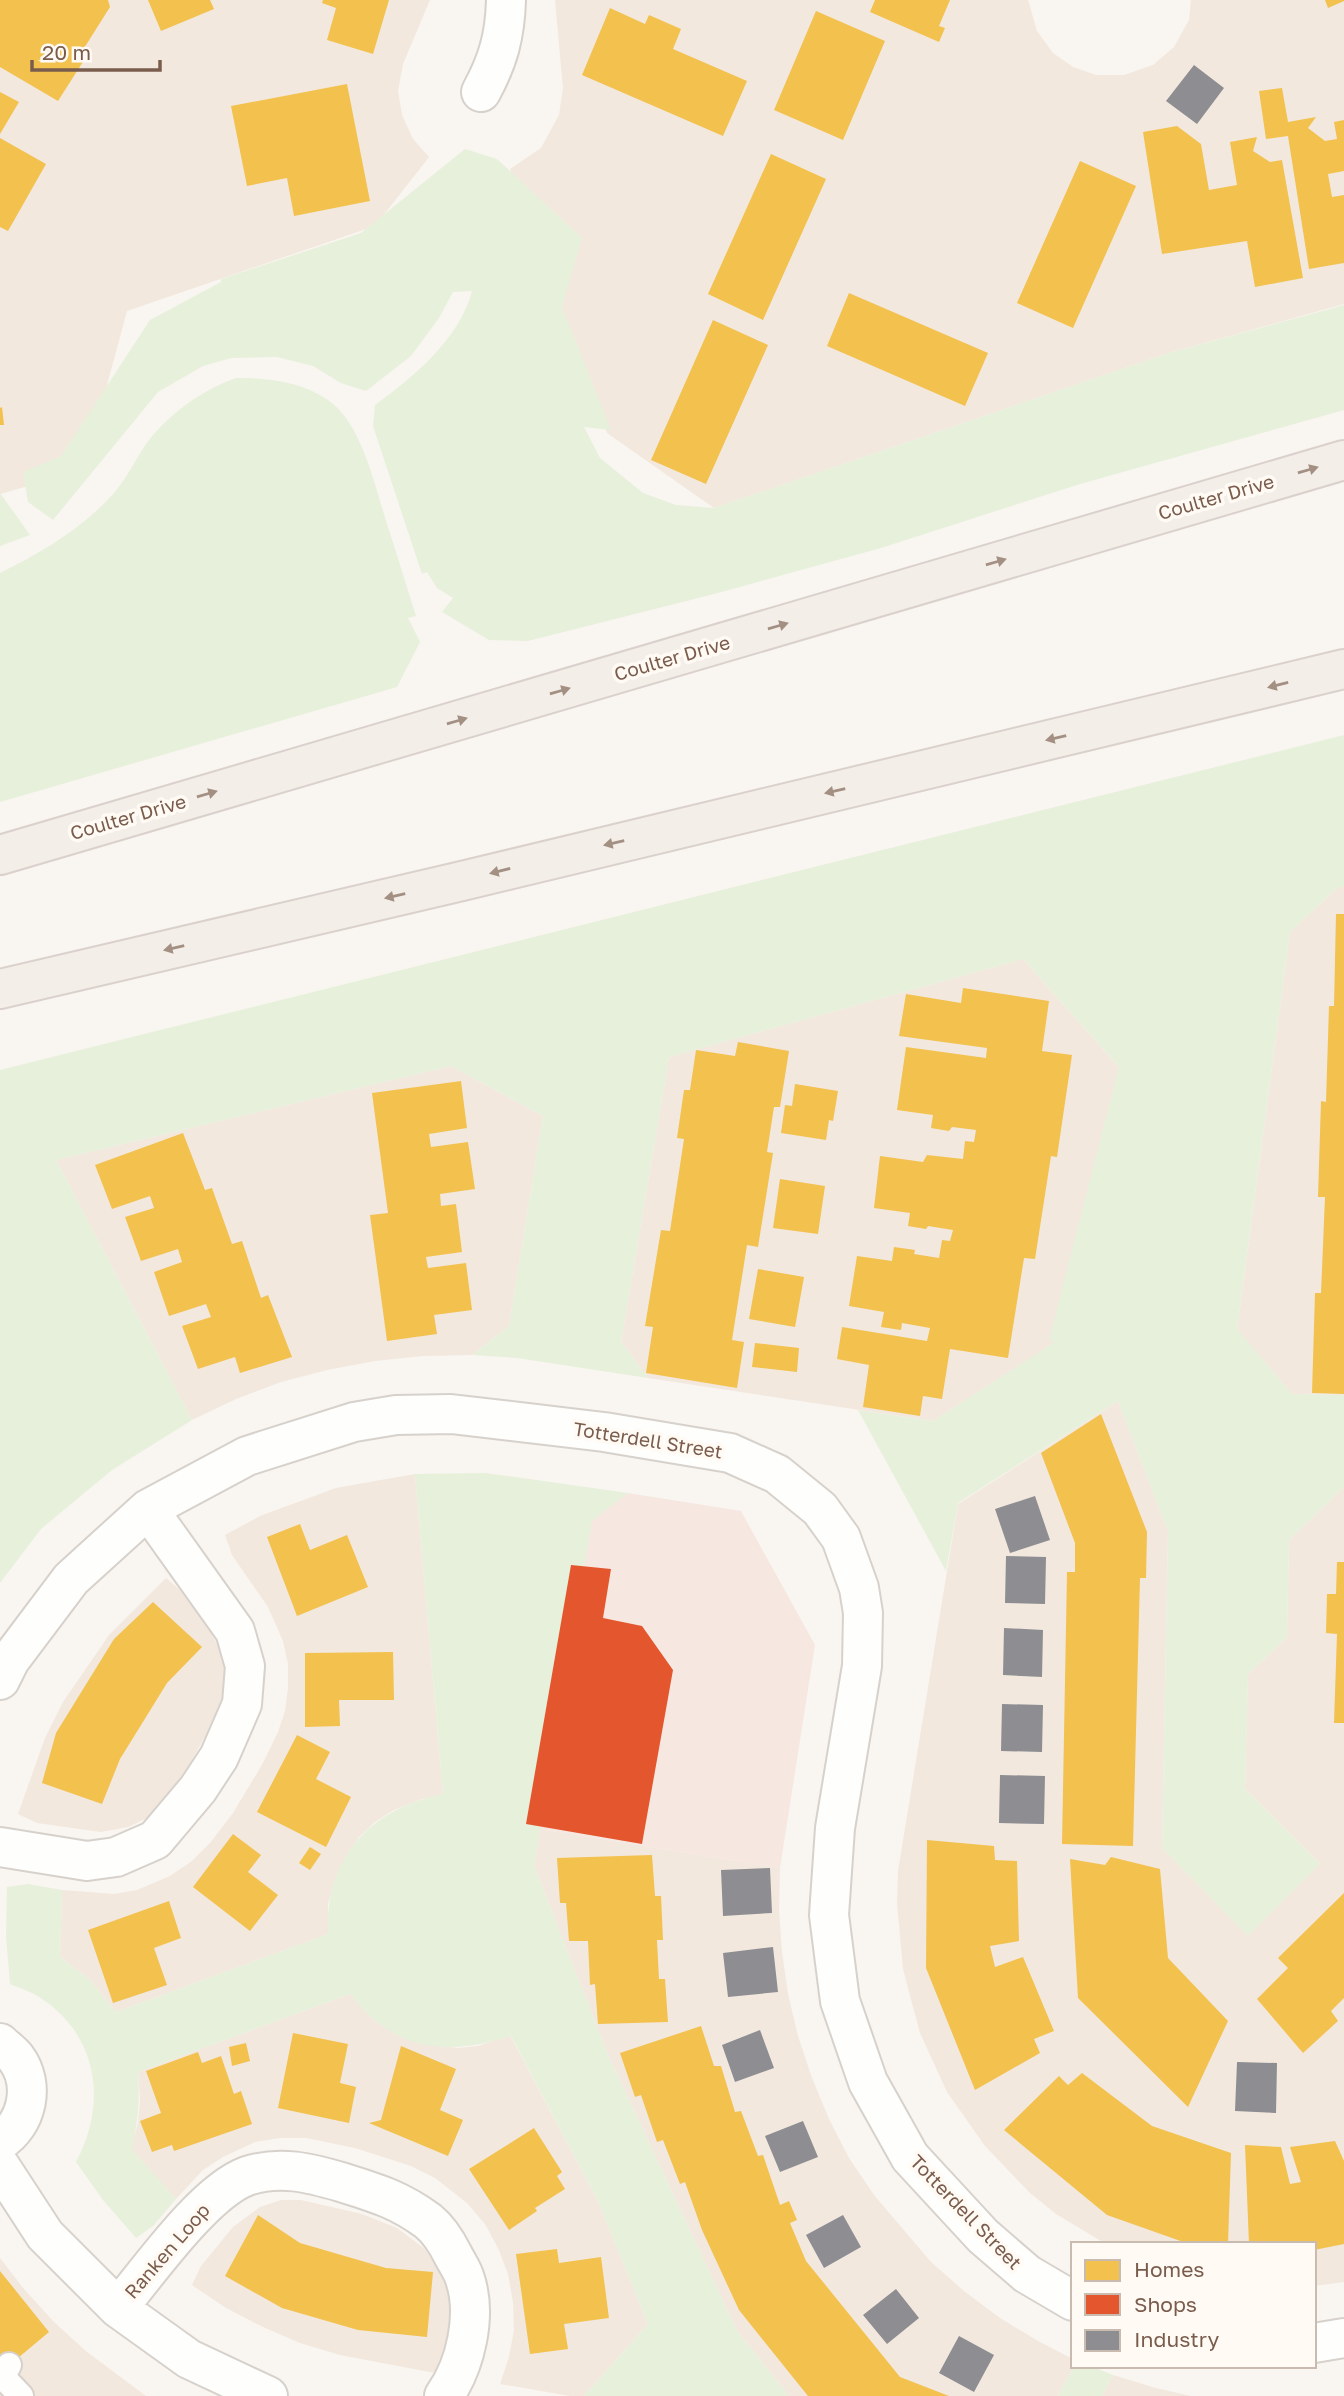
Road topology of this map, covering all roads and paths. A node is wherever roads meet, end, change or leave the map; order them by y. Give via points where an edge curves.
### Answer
1 (506, 0) edge
2 (481, 92) dead end
3 (1344, 460) edge
4 (1344, 669) edge
5 (0, 855) edge
6 (0, 989) edge
7 (148, 1509) junction
8 (0, 1680) edge
9 (0, 1847) edge
10 (0, 2043) edge
11 (0, 2141) edge
12 (0, 2166) edge
13 (1071, 2300) edge
14 (118, 2308) junction
15 (1344, 2338) edge
16 (1316, 2343) edge
17 (9, 2365) dead end
18 (21, 2396) edge
19 (268, 2396) edge
20 (444, 2396) edge

1 - 2 street via 505,29
5 -> 3 main road, Coulter Drive
4 -> 6 main road
7 - 8 street, Totterdell Street via 71,1579
7 - 9 street via 235,1631 245,1666 242,1704 198,1789 155,1840 116,1857 87,1860
7 - 13 street, Totterdell Street via 247,1456 354,1422 396,1415 474,1416 730,1453 777,1474 820,1510 841,1538 863,1613 862,1666 835,1828 829,1915 840,2001 867,2082 910,2157 983,2235 1027,2274
10 - 11 street via 17,2059 27,2082 27,2102 20,2121
12 - 14 street via 45,2235
14 - 19 street via 188,2359
14 - 20 street, Ranken Loop via 222,2189 248,2176 276,2170 304,2172 390,2196 430,2223 445,2240 465,2279 470,2324 467,2347
15 - 16 street
17 - 18 lane via 3,2377

